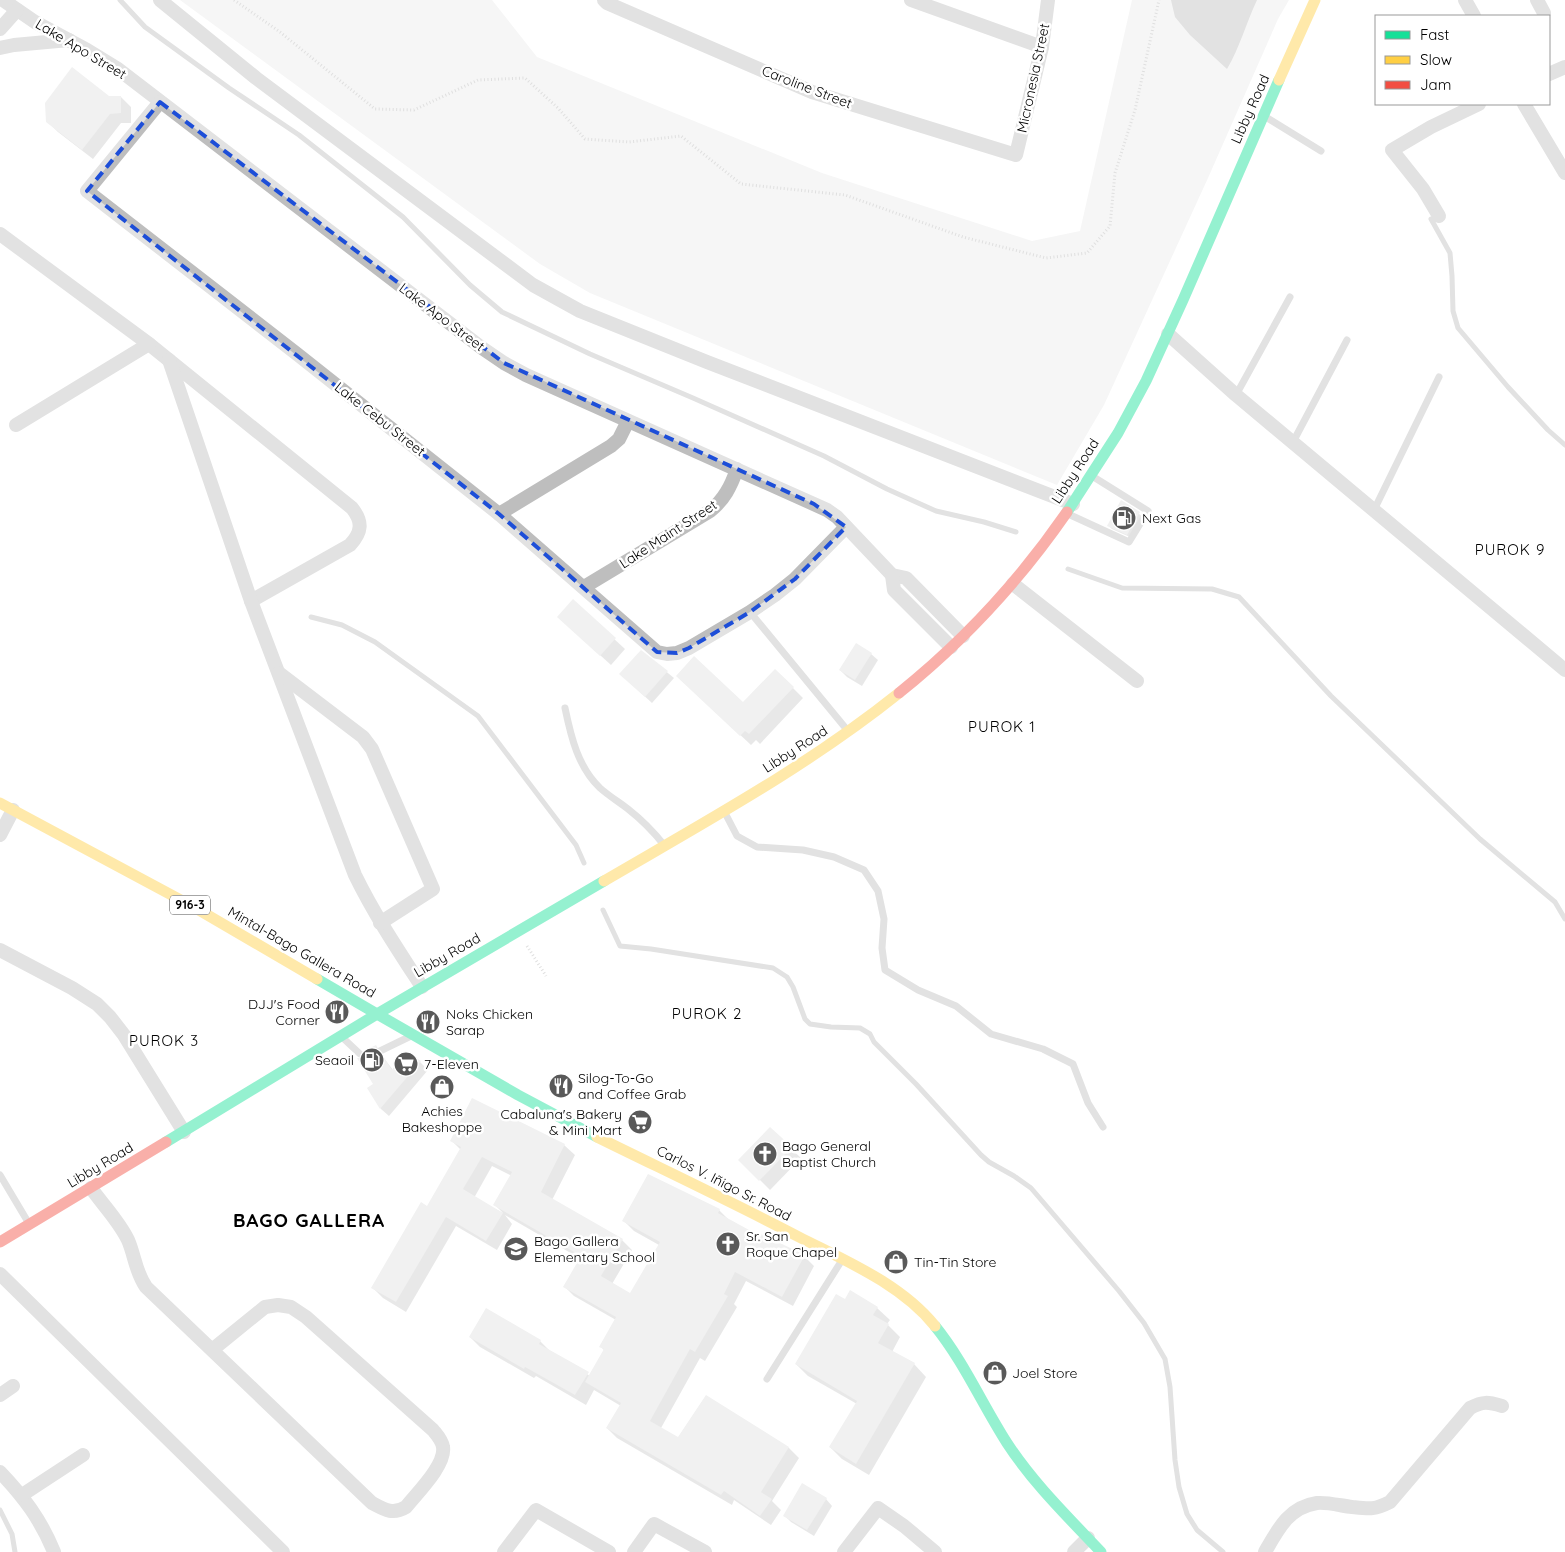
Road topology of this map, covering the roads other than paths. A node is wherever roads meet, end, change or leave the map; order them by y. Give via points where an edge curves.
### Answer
1 (3, 0) edge
2 (160, 0) edge
3 (604, 0) edge
4 (911, 0) edge
5 (1048, 0) edge
6 (1315, 0) edge
7 (1465, 0) edge
8 (1537, 0) edge
9 (17, 10) junction
10 (1544, 13) dead end
11 (1473, 15) edge
12 (0, 29) edge
13 (70, 40) junction
14 (1042, 47) junction
15 (0, 48) edge
16 (1565, 67) edge
17 (1550, 74) edge
18 (160, 102) junction
19 (1477, 105) edge
20 (1525, 105) edge
21 (1264, 116) junction
22 (1320, 151) dead end
23 (1016, 156) joint
24 (1565, 173) edge
25 (1439, 216) dead end
26 (0, 234) edge
27 (1290, 297) dead end
28 (1168, 334) junction
29 (1347, 340) dead end
30 (149, 344) junction
31 (169, 360) junction
32 (1439, 377) dead end
33 (1236, 395) junction
34 (628, 421) junction
35 (16, 425) dead end
36 (1293, 442) junction
37 (737, 469) junction
38 (1091, 475) junction
39 (1070, 508) junction
40 (1374, 510) junction
41 (499, 514) junction
42 (846, 527) junction
43 (892, 575) junction
44 (1013, 584) junction
45 (584, 587) junction
46 (251, 601) junction
47 (750, 612) junction
48 (963, 636) junction
49 (952, 647) junction
50 (1565, 670) edge
51 (279, 672) junction
52 (1137, 681) dead end
53 (564, 708) dead end
54 (848, 732) junction
55 (0, 803) edge
56 (13, 810) junction
57 (724, 811) junction
58 (0, 835) edge
59 (664, 846) junction
60 (380, 924) junction
61 (0, 950) edge
62 (422, 987) junction
63 (377, 1014) junction
64 (414, 1035) junction
65 (340, 1036) junction
66 (380, 1051) dead end
67 (360, 1054) dead end
68 (1103, 1127) dead end
69 (184, 1132) junction
70 (0, 1175) edge
71 (91, 1188) junction
72 (30, 1225) junction
73 (0, 1242) edge
74 (842, 1259) junction
75 (0, 1274) edge
76 (212, 1350) junction
77 (767, 1379) dead end
78 (13, 1386) dead end
79 (0, 1395) edge
80 (1502, 1406) dead end
81 (83, 1455) dead end
82 (0, 1472) edge
83 (22, 1495) junction
84 (1088, 1538) junction
85 (54, 1552) edge
86 (283, 1552) edge
87 (504, 1552) edge
88 (609, 1552) edge
89 (634, 1552) edge
90 (705, 1552) edge
91 (844, 1552) edge
92 (935, 1552) edge
93 (1074, 1552) edge
94 (1100, 1552) edge
95 (1265, 1552) edge

1 - 9 street, Lake Apo Street
2 - 39 street via 256,78 533,285 589,314
3 - 23 street, Caroline Street via 812,92
4 - 14 street
5 - 14 street, Micronesia Street
6 - 21 main road, Libby Road
7 - 11 street
8 - 10 street
9 - 12 street
9 - 13 street, Lake Apo Street
13 - 15 street
13 - 18 street, Lake Apo Street via 118,69
14 - 23 street, Micronesia Street
16 - 17 street
18 - 34 street, Lake Apo Street via 482,348 526,375
18 - 41 street, Lake Cebu Street via 86,191
19 - 25 street via 1392,150 1423,189
20 - 24 street
21 - 22 lane
21 - 28 main road, Libby Road
26 - 30 street
27 - 33 lane
28 - 33 street
28 - 38 main road, Libby Road via 1118,432
29 - 36 lane
30 - 31 street
30 - 35 street
31 - 46 street
31 - 46 street via 359,517 357,538 350,545
32 - 40 lane
33 - 36 street
34 - 37 street, Lake Apo Street
34 - 41 street via 619,439 611,446
36 - 40 street
37 - 42 street, Lake Apo Street via 827,510
37 - 45 street, Lake Maint Street via 718,505
38 - 39 main road, Libby Road
38 - 39 lane via 1148,511 1129,542
39 - 44 main road, Libby Road
40 - 50 street
41 - 45 street, Lake Cebu Street
42 - 43 street, Lake Apo Street
42 - 47 street via 796,579
43 - 48 street, Lake Apo Street via 906,578
43 - 49 street, Lake Apo Street via 894,590
44 - 48 main road, Libby Road
44 - 52 street
45 - 47 street, Lake Cebu Street via 648,645 667,654 689,648
46 - 51 street
47 - 54 lane
48 - 49 main road, Libby Road
49 - 54 main road, Libby Road
51 - 60 street via 355,875
51 - 60 street via 363,737 372,749 434,889
53 - 59 lane via 570,734 588,775 644,822
54 - 57 main road, Libby Road
55 - 56 main road, Mintal-Bago Gallera Road / 916-3
56 - 58 street
56 - 63 main road, Mintal-Bago Gallera Road / 916-3 via 192,906
57 - 59 main road, Libby Road
57 - 68 lane via 737,836 757,847 811,852 834,857 864,870 878,890 884,919 882,948 885,970 918,990 956,1006 990,1034 1043,1048 1073,1064 1088,1103
59 - 62 main road, Libby Road
60 - 62 street
61 - 69 street via 97,1004 124,1035
62 - 63 main road, Libby Road
63 - 64 main road, Carlos V. Iñigo Sr. Road
63 - 65 main road, Libby Road
64 - 66 lane
64 - 74 main road, Carlos V. Iñigo Sr. Road via 567,1122
65 - 67 lane
65 - 69 main road, Libby Road
69 - 71 main road, Libby Road
70 - 72 lane
71 - 72 main road, Libby Road
71 - 76 street via 124,1232 146,1287
72 - 73 main road, Libby Road
74 - 77 lane
74 - 84 main road, Carlos V. Iñigo Sr. Road via 898,1292 935,1324 953,1347 1009,1446
75 - 86 street
76 - 76 street via 372,1503 384,1509 392,1512 406,1507 442,1458 443,1448 433,1430 306,1316 291,1307 265,1307
78 - 79 street
80 - 95 street via 1480,1402 1470,1408 1390,1502 1377,1509 1318,1503 1298,1509 1282,1524
81 - 83 street
82 - 83 street
83 - 85 street
84 - 93 street
84 - 94 main road, Carlos V. Iñigo Sr. Road
87 - 88 street via 536,1510
89 - 90 street via 654,1524
91 - 92 street via 878,1508

